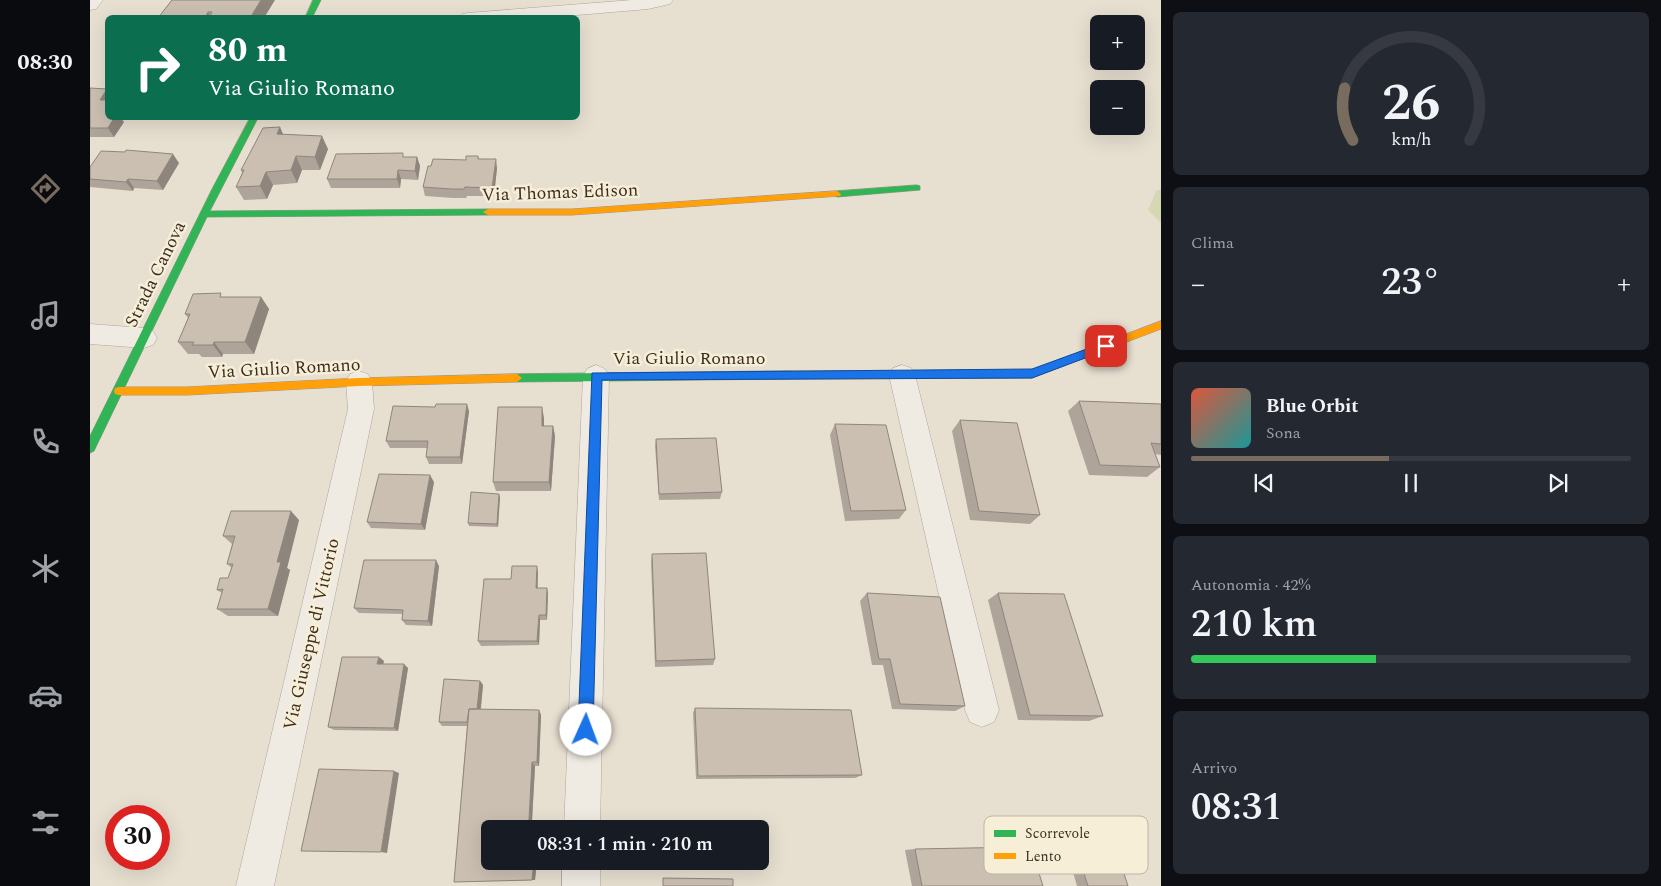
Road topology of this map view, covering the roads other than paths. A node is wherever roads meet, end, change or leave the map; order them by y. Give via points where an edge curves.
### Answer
1 (94, 0) edge
2 (317, 0) edge
3 (664, 0) edge
4 (90, 5) edge
5 (508, 7) edge
6 (310, 15) edge
7 (479, 15) edge
8 (253, 120) edge
9 (917, 188) dead end
10 (204, 214) junction
11 (1161, 325) edge
12 (90, 334) edge
13 (144, 338) junction
14 (902, 375) junction
15 (596, 376) junction
16 (359, 382) junction
17 (119, 391) junction
18 (90, 448) edge
19 (982, 710) dead end
20 (582, 820) edge
21 (582, 870) edge
22 (255, 886) edge
23 (581, 886) edge

1 - 4 street
2 - 6 street
3 - 5 street via 648,4
5 - 7 street
8 - 10 street, Strada Canova
9 - 10 street, Via Thomas Edison via 572,212
10 - 13 street, Strada Canova
11 - 14 street, Via Giulio Romano via 1032,374
12 - 13 street
13 - 17 street, Strada Canova
14 - 15 street, Via Giulio Romano
14 - 19 street
15 - 16 street, Via Giulio Romano
15 - 20 street
16 - 17 street, Via Giulio Romano via 187,391
16 - 22 street, Via Giuseppe di Vittorio via 361,408
17 - 18 street, Strada Canova
21 - 23 street

